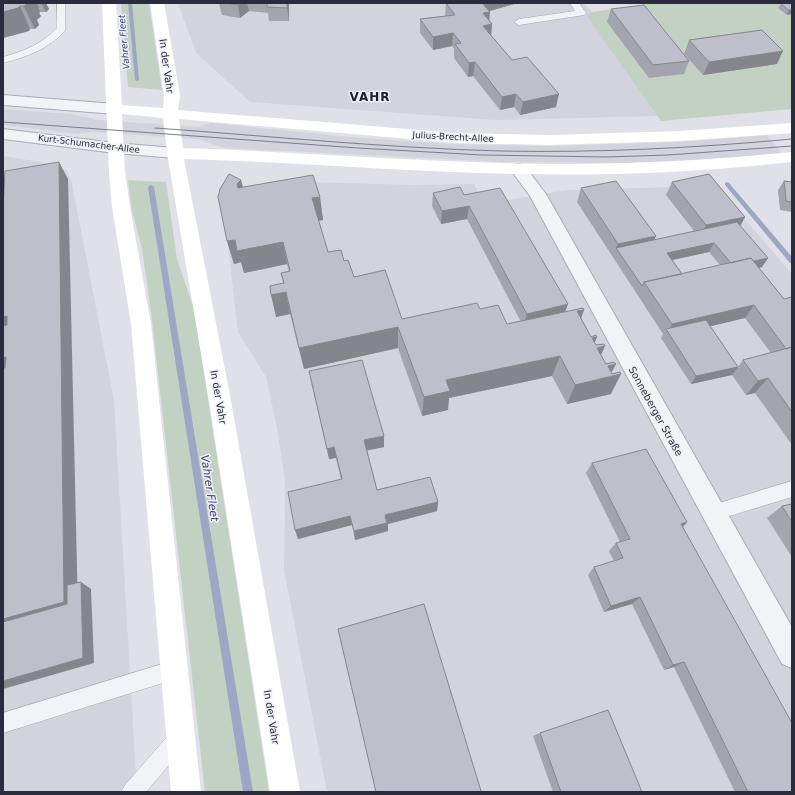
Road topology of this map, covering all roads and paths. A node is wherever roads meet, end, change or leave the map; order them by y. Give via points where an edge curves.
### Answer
1 (61, 3) edge
2 (109, 3) edge
3 (157, 3) edge
4 (574, 3) edge
5 (519, 22) dead end
6 (3, 60) edge
7 (3, 100) edge
8 (115, 109) junction
9 (170, 113) junction
10 (792, 128) edge
11 (3, 134) edge
12 (115, 148) junction
13 (174, 153) junction
14 (792, 156) edge
15 (518, 169) junction
16 (792, 489) edge
17 (713, 513) junction
18 (792, 654) edge
19 (175, 670) junction
20 (3, 723) edge
21 (181, 736) junction
22 (132, 792) edge
23 (186, 792) edge
24 (285, 792) edge

1 - 6 lane via 62,29 53,40 30,52
2 - 8 main road
3 - 9 main road, In der Vahr via 172,95
4 - 5 lane via 581,13
7 - 8 street
8 - 9 main road, Julius-Brecht-Allee
8 - 12 main road
9 - 10 main road, Julius-Brecht-Allee via 464,138 550,140 680,136
9 - 13 main road, In der Vahr
11 - 12 street, Kurt-Schumacher-Allee
12 - 13 street, Kurt-Schumacher-Allee
12 - 19 main road via 121,207 141,324
13 - 15 main road
13 - 24 main road, In der Vahr via 219,395
14 - 15 main road via 690,166
15 - 17 street, Sonneberger Straße via 537,194
16 - 17 lane
17 - 18 street, Sonneberger Straße
19 - 20 lane
19 - 21 main road
21 - 22 lane
21 - 23 main road

